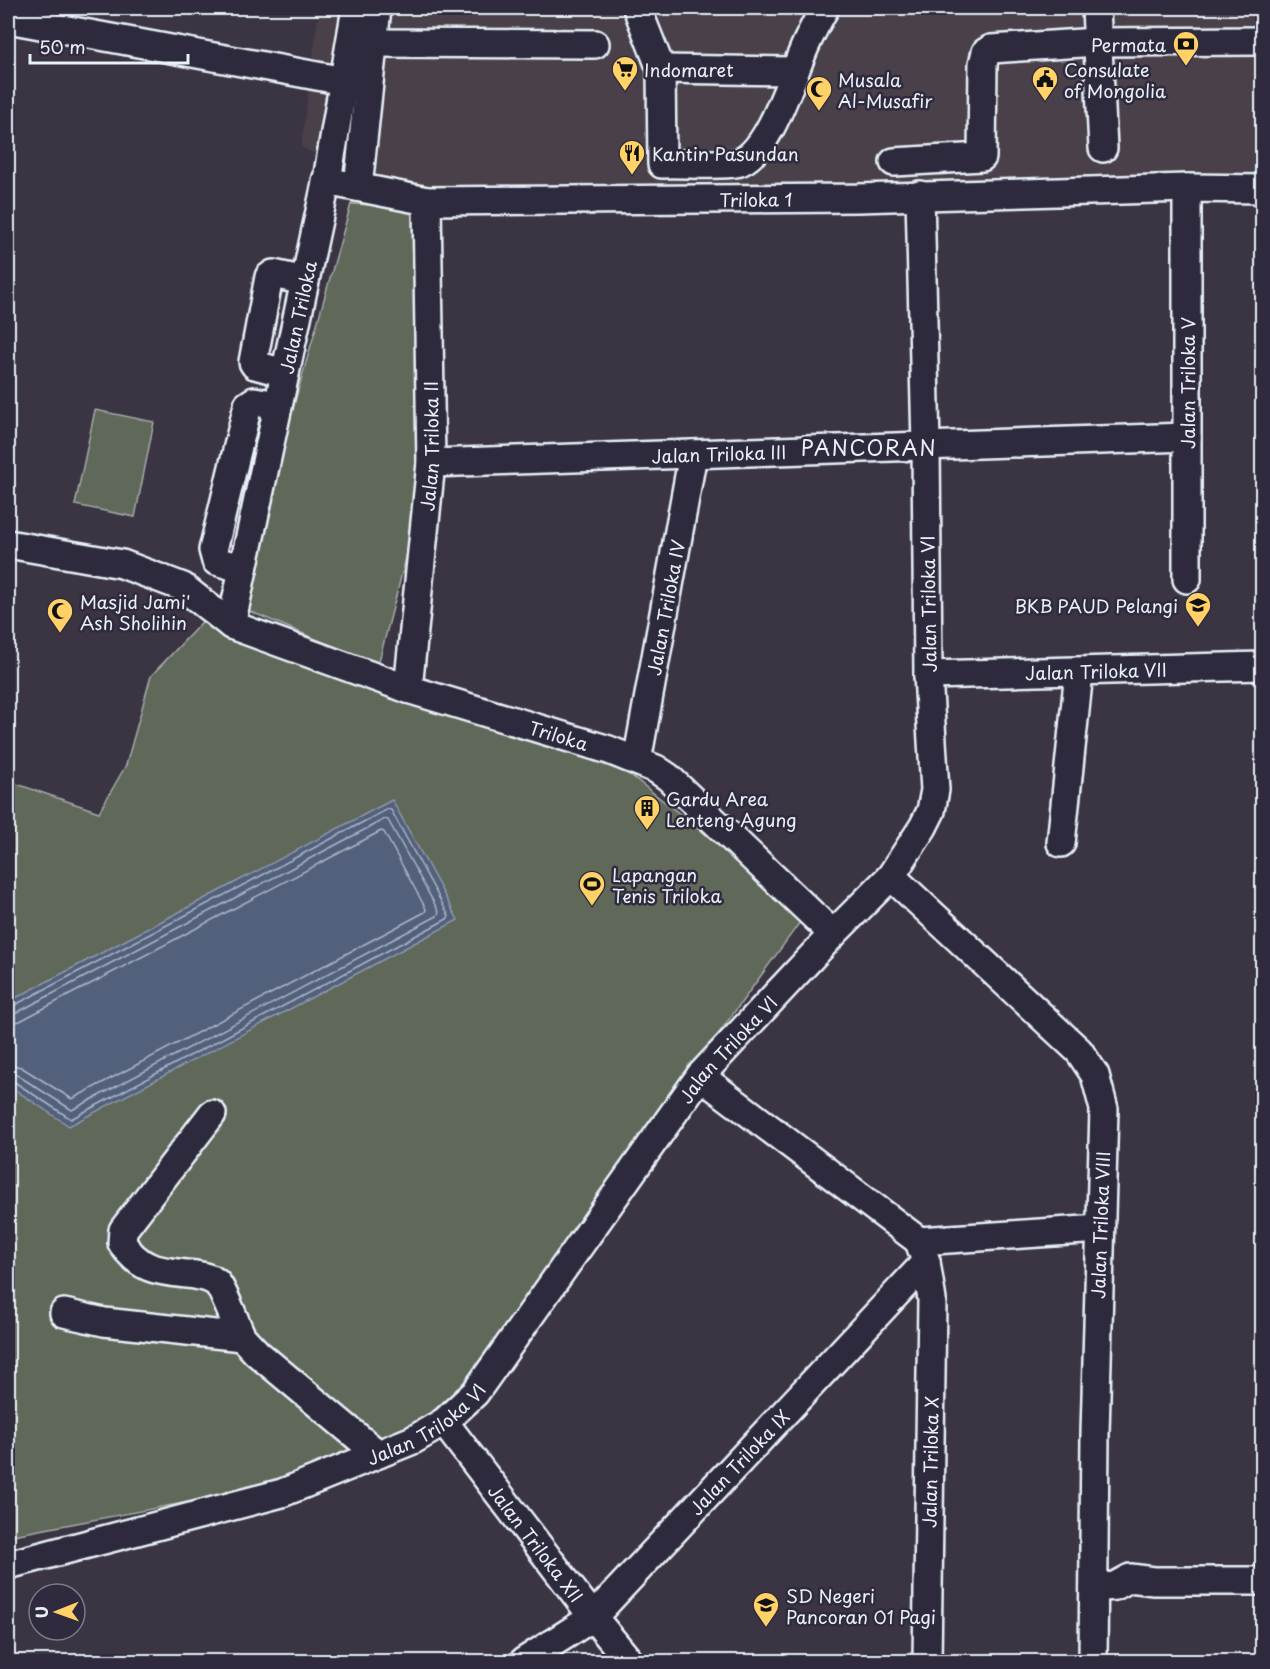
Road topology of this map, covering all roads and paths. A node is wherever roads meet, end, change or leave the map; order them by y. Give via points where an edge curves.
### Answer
1 (825, 8) edge
2 (1096, 9) edge
3 (639, 15) edge
4 (8, 20) edge
5 (366, 22) edge
6 (1263, 41) edge
7 (1097, 42) junction
8 (595, 44) dead end
9 (660, 69) junction
10 (794, 71) junction
11 (344, 81) junction
12 (1103, 148) dead end
13 (894, 162) dead end
14 (326, 181) junction
15 (358, 188) junction
16 (1187, 188) junction
17 (1263, 189) edge
18 (920, 195) junction
19 (427, 201) junction
20 (305, 281) junction
21 (285, 373) junction
22 (1187, 437) junction
23 (926, 446) junction
24 (693, 454) junction
25 (431, 463) junction
26 (8, 544) edge
27 (1187, 579) dead end
28 (231, 625) junction
29 (1263, 666) edge
30 (1079, 672) junction
31 (928, 675) junction
32 (408, 689) junction
33 (637, 761) junction
34 (1061, 843) dead end
35 (891, 876) junction
36 (833, 934) junction
37 (700, 1076) junction
38 (212, 1114) dead end
39 (1100, 1229) junction
40 (922, 1252) junction
41 (64, 1313) dead end
42 (242, 1338) junction
43 (444, 1422) junction
44 (378, 1454) junction
45 (8, 1564) edge
46 (1263, 1581) edge
47 (1094, 1588) junction
48 (593, 1617) junction
49 (524, 1662) edge
50 (630, 1662) edge
51 (927, 1662) edge
52 (1093, 1662) edge

1 - 10 street
2 - 7 street
3 - 9 street
4 - 11 street
5 - 8 street
5 - 11 street, Jalan Triloka
5 - 15 street
6 - 7 street
7 - 12 street
7 - 13 street via 988,50 984,64 982,157
9 - 10 street
9 - 10 street via 662,164 738,163 746,158 762,141
11 - 14 street, Jalan Triloka
14 - 15 street, Triloka 1
14 - 20 street, Jalan Triloka
15 - 19 street, Triloka 1
16 - 17 street, Triloka 1
16 - 18 street, Triloka 1
16 - 22 street, Jalan Triloka V
18 - 19 street, Triloka 1
18 - 23 street, Jalan Triloka VI
19 - 25 street, Jalan Triloka II
20 - 21 street, Jalan Triloka
20 - 21 street via 273,274 269,277 253,362
21 - 28 street, Jalan Triloka
22 - 23 street, Jalan Triloka III
22 - 27 street, Jalan Triloka V
23 - 24 street, Jalan Triloka III
23 - 31 street, Jalan Triloka VI
24 - 25 street, Jalan Triloka III
24 - 33 street, Jalan Triloka IV
25 - 32 street, Jalan Triloka II
26 - 28 street, Triloka via 122,564 183,587
28 - 32 street, Triloka
29 - 30 street, Jalan Triloka VII
30 - 31 street, Jalan Triloka VII
30 - 34 street
31 - 35 street, Jalan Triloka VI via 935,790 923,827
32 - 33 street, Triloka
33 - 36 street, Triloka via 668,777
35 - 36 street, Jalan Triloka VI
35 - 39 street, Jalan Triloka VIII via 1079,1051 1095,1075 1104,1109
36 - 37 street, Jalan Triloka VI
37 - 40 street
37 - 43 street, Jalan Triloka VI via 475,1393
38 - 42 street via 123,1230 122,1243 138,1262 149,1268 204,1276 218,1283
39 - 40 street
39 - 47 street, Jalan Triloka VIII
40 - 48 street, Jalan Triloka IX
40 - 51 street, Jalan Triloka X via 932,1300
41 - 42 street via 104,1322
42 - 44 street
43 - 44 street, Jalan Triloka VI
43 - 48 street, Jalan Triloka XII
44 - 45 street, Jalan Triloka VI via 282,1493
46 - 47 street via 1130,1578 1115,1586
47 - 52 street, Jalan Triloka VIII
48 - 49 street, Jalan Triloka IX
48 - 50 street, Jalan Triloka XII

